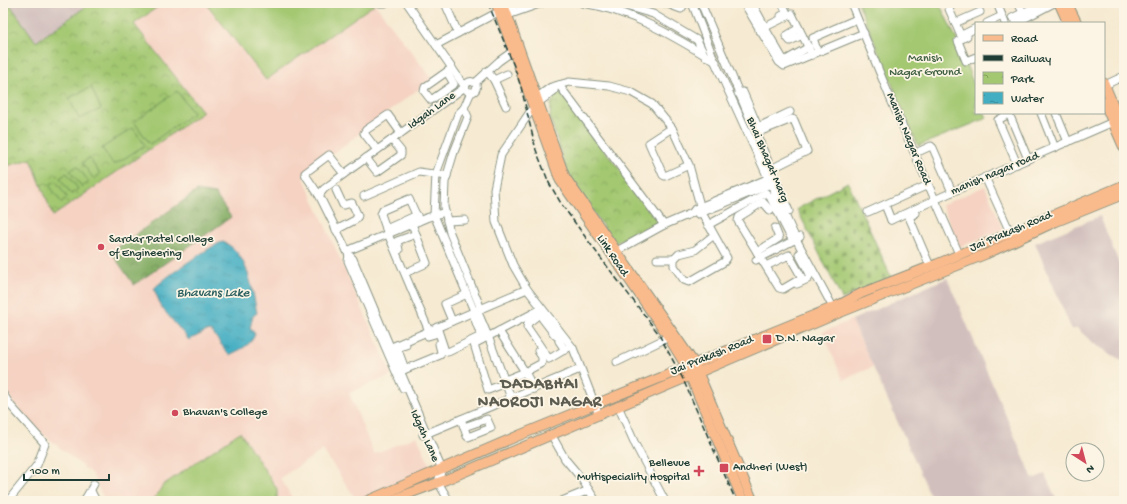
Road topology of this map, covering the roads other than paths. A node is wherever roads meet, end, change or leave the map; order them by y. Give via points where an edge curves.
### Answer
1 (380, 3) edge
2 (385, 3) edge
3 (407, 3) edge
4 (445, 3) edge
5 (521, 3) edge
6 (542, 3) edge
7 (582, 3) edge
8 (615, 3) edge
9 (665, 3) edge
10 (686, 3) edge
11 (692, 3) edge
12 (701, 3) edge
13 (744, 3) edge
14 (752, 3) edge
15 (782, 3) edge
16 (850, 3) edge
17 (956, 3) edge
18 (997, 3) edge
19 (1018, 3) edge
20 (1042, 3) edge
21 (1057, 3) edge
22 (1067, 3) edge
23 (503, 8) edge
24 (1026, 8) edge
25 (980, 12) dead end
26 (857, 19) junction
27 (1014, 20) edge
28 (1003, 21) edge
29 (1067, 22) edge
30 (1076, 22) edge
31 (955, 23) junction
32 (761, 28) junction
33 (799, 28) junction
34 (975, 28) edge
35 (975, 32) edge
36 (458, 33) junction
37 (708, 33) junction
38 (864, 33) junction
39 (802, 35) junction
40 (436, 45) junction
41 (812, 47) junction
42 (517, 48) junction
43 (812, 55) junction
44 (705, 56) junction
45 (975, 57) edge
46 (716, 62) junction
47 (728, 70) junction
48 (487, 71) junction
49 (507, 74) dead end
50 (1124, 76) edge
51 (494, 80) junction
52 (475, 83) junction
53 (1105, 84) edge
54 (557, 86) junction
55 (1105, 86) edge
56 (466, 87) junction
57 (471, 92) junction
58 (536, 102) junction
59 (1105, 104) edge
60 (506, 106) dead end
61 (464, 108) junction
62 (790, 112) dead end
63 (1040, 114) edge
64 (1056, 114) edge
65 (1113, 122) junction
66 (672, 128) junction
67 (756, 130) junction
68 (400, 131) junction
69 (1124, 131) edge
70 (391, 138) junction
71 (382, 142) dead end
72 (1068, 142) junction
73 (1055, 148) junction
74 (1124, 148) edge
75 (376, 149) junction
76 (920, 151) dead end
77 (761, 153) junction
78 (1027, 157) junction
79 (366, 158) junction
80 (1016, 162) junction
81 (689, 165) junction
82 (771, 169) junction
83 (344, 174) junction
84 (436, 174) junction
85 (447, 176) junction
86 (985, 177) junction
87 (773, 180) junction
88 (928, 185) junction
89 (1124, 185) edge
90 (336, 190) dead end
91 (952, 192) junction
92 (1124, 194) edge
93 (319, 195) junction
94 (364, 196) dead end
95 (933, 202) junction
96 (885, 205) junction
97 (701, 210) junction
98 (770, 210) dead end
99 (445, 212) junction
100 (868, 212) dead end
101 (434, 215) junction
102 (416, 220) junction
103 (465, 220) dead end
104 (447, 221) junction
105 (664, 225) junction
106 (708, 225) junction
107 (775, 228) dead end
108 (336, 230) junction
109 (387, 232) junction
110 (1010, 232) junction
111 (416, 234) junction
112 (714, 235) junction
113 (796, 238) junction
114 (614, 252) junction
115 (348, 253) junction
116 (959, 254) junction
117 (758, 257) junction
118 (657, 259) dead end
119 (674, 259) junction
120 (766, 266) junction
121 (930, 266) junction
122 (466, 267) junction
123 (457, 271) junction
124 (407, 272) junction
125 (473, 286) junction
126 (527, 289) junction
127 (466, 292) junction
128 (777, 294) dead end
129 (838, 309) junction
130 (476, 311) junction
131 (543, 311) junction
132 (520, 320) junction
133 (452, 321) junction
134 (433, 331) junction
135 (499, 331) junction
136 (488, 336) junction
137 (672, 336) junction
138 (565, 342) junction
139 (406, 344) dead end
140 (388, 348) junction
141 (397, 355) junction
142 (617, 362) dead end
143 (690, 365) junction
144 (580, 370) junction
145 (525, 372) junction
146 (402, 374) junction
147 (695, 374) junction
148 (505, 382) junction
149 (534, 389) junction
150 (3, 394) edge
151 (511, 398) junction
152 (594, 404) junction
153 (618, 406) junction
154 (599, 415) junction
155 (461, 419) junction
156 (464, 427) dead end
157 (425, 434) junction
158 (551, 434) junction
159 (440, 469) junction
160 (438, 482) junction
161 (589, 490) junction
162 (8, 501) edge
163 (84, 501) edge
164 (96, 501) edge
165 (367, 501) edge
166 (389, 501) edge
167 (450, 501) edge
168 (562, 501) edge
169 (596, 501) edge
170 (665, 501) edge
171 (743, 501) edge
172 (753, 501) edge

1 - 2 street
3 - 40 street
4 - 36 street
5 - 23 street
6 - 23 street
7 - 44 street via 600,6 664,30
8 - 44 street via 653,14 697,40
9 - 10 street via 681,9
11 - 37 street
12 - 37 street, Bhai Bhagat Marg
13 - 32 street
14 - 32 street
15 - 32 street via 786,13
16 - 26 street, Manish Nagar Road
17 - 31 street via 949,9
18 - 28 street
19 - 24 street
20 - 24 street
21 - 27 street
21 - 29 main road
22 - 30 main road
23 - 36 street
23 - 42 main road, Link Road
24 - 27 street
25 - 31 street
26 - 38 street, Manish Nagar Road
26 - 41 street via 813,38
31 - 34 street via 962,35
32 - 33 street via 791,14
32 - 41 street via 783,59 786,60
32 - 43 street via 782,65 787,66
33 - 39 street
33 - 39 street via 786,36 790,41
35 - 45 street via 958,41 966,61
36 - 40 street
37 - 46 street
37 - 47 street, Bhai Bhagat Marg
38 - 43 street
38 - 88 street, Manish Nagar Road
39 - 41 street
40 - 56 street via 449,70
41 - 43 street
42 - 48 street
42 - 58 main road, Link Road
44 - 46 street
46 - 47 street
46 - 77 street
47 - 67 street, Bhai Bhagat Marg via 738,93 748,106
48 - 51 street
48 - 52 street
49 - 51 street
50 - 53 street
51 - 60 street
52 - 56 street via 470,81
52 - 57 street via 476,90
54 - 58 street via 551,87
54 - 66 street via 570,82 609,86 631,92 652,104
54 - 105 street via 649,199
55 - 69 main road
56 - 57 street
56 - 68 street, Idgah Lane
57 - 61 street
58 - 114 main road, Link Road via 560,180
58 - 126 street via 501,155 494,189 496,222 513,265
59 - 65 main road
61 - 84 street via 458,114
61 - 85 street via 468,117
62 - 67 street
63 - 73 street
64 - 72 street
65 - 72 street, manish nagar road
65 - 74 main road
66 - 81 street
66 - 81 street via 649,143 663,174 665,176
67 - 77 street, Bhai Bhagat Marg
67 - 82 street via 792,119 807,151
68 - 70 street, Idgah Lane
68 - 75 street via 387,115 366,130 364,133
70 - 75 street, Idgah Lane
70 - 79 street via 401,155 377,172
71 - 75 street
72 - 73 street, manish nagar road
73 - 78 street, manish nagar road
75 - 79 street, Idgah Lane
76 - 91 street via 931,146 933,148
77 - 82 street, Bhai Bhagat Marg
77 - 87 street
78 - 80 street, manish nagar road
78 - 80 street via 1008,115 998,120
79 - 83 street, Idgah Lane
80 - 86 street, manish nagar road
81 - 97 street
82 - 87 street, Bhai Bhagat Marg
83 - 93 street, Idgah Lane
83 - 93 street via 329,155 306,172
84 - 85 street
84 - 94 street via 419,172
84 - 101 street
85 - 99 street
86 - 91 street, manish nagar road
86 - 110 street, manish nagar road
87 - 97 street
87 - 113 street, Bhai Bhagat Marg
88 - 95 street, Manish Nagar Road
88 - 96 street
89 - 110 main road, Jai Prakash Road
90 - 108 street via 343,205 352,204 358,216
91 - 95 street, manish nagar road
92 - 129 main road, Jai Prakash Road via 986,254
93 - 108 street, Idgah Lane
95 - 96 street via 891,219
95 - 116 street, Manish Nagar Road
95 - 121 street via 909,216
96 - 100 street
97 - 105 street via 695,209 692,213
97 - 106 street
98 - 117 street via 763,202 738,219
99 - 101 street
99 - 104 street
101 - 102 street
101 - 123 street
102 - 109 street
102 - 109 street via 412,202 407,199 381,212
102 - 111 street
103 - 104 street
104 - 122 street
105 - 114 street
106 - 112 street
106 - 113 street via 766,193
107 - 117 street via 779,238
108 - 115 street, Idgah Lane
109 - 115 street
109 - 124 street
110 - 116 main road, Jai Prakash Road
111 - 124 street via 427,263
111 - 124 street via 396,242
112 - 119 street via 695,250 679,254
112 - 119 street via 727,256 724,262 688,282 674,266
113 - 117 street
113 - 128 street via 809,277
113 - 129 street
114 - 137 main road, Link Road
115 - 140 street, Idgah Lane via 348,261
116 - 121 main road, Jai Prakash Road
117 - 120 street
118 - 119 street
120 - 120 street via 781,288 801,276 789,255
121 - 129 main road, Jai Prakash Road via 862,293
122 - 123 street
122 - 125 street
123 - 127 street
124 - 134 street
125 - 127 street
125 - 130 street
126 - 130 street
126 - 131 street
127 - 130 street
127 - 133 street via 445,304
129 - 143 main road, Jai Prakash Road
129 - 147 main road, Jai Prakash Road
130 - 133 street
130 - 134 street via 481,336 448,352
130 - 136 street
131 - 132 street
131 - 138 street via 549,323
131 - 138 street via 528,323 527,327 549,359
132 - 135 street
132 - 145 street via 543,360 537,367
133 - 134 street
134 - 140 street
134 - 146 street via 440,355
135 - 136 street
135 - 145 street
136 - 148 street
136 - 148 street via 476,342 474,346 486,387 490,390
137 - 142 street
137 - 143 main road, Link Road
138 - 144 street
139 - 141 street via 399,348
140 - 141 street, Idgah Lane
140 - 146 street, Idgah Lane
141 - 146 street, Idgah Lane
143 - 147 main road, Link Road
143 - 152 main road, Jai Prakash Road
144 - 149 street
144 - 152 street
145 - 148 street
145 - 149 street
146 - 157 street, Idgah Lane
147 - 153 main road, Jai Prakash Road
147 - 171 main road, Link Road
147 - 172 main road, Link Road
148 - 151 street
149 - 151 street
150 - 162 street via 45,444 37,465
151 - 155 street
152 - 154 street
152 - 159 main road, Jai Prakash Road
153 - 154 main road, Jai Prakash Road
153 - 170 street
154 - 158 main road, Jai Prakash Road
155 - 156 street
155 - 157 street
157 - 159 street, Idgah Lane
158 - 160 main road, Jai Prakash Road
158 - 161 street via 565,459
159 - 160 street
159 - 165 main road, Jai Prakash Road
160 - 166 main road, Jai Prakash Road
160 - 167 street
161 - 168 street
161 - 169 street
163 - 164 street via 93,488

